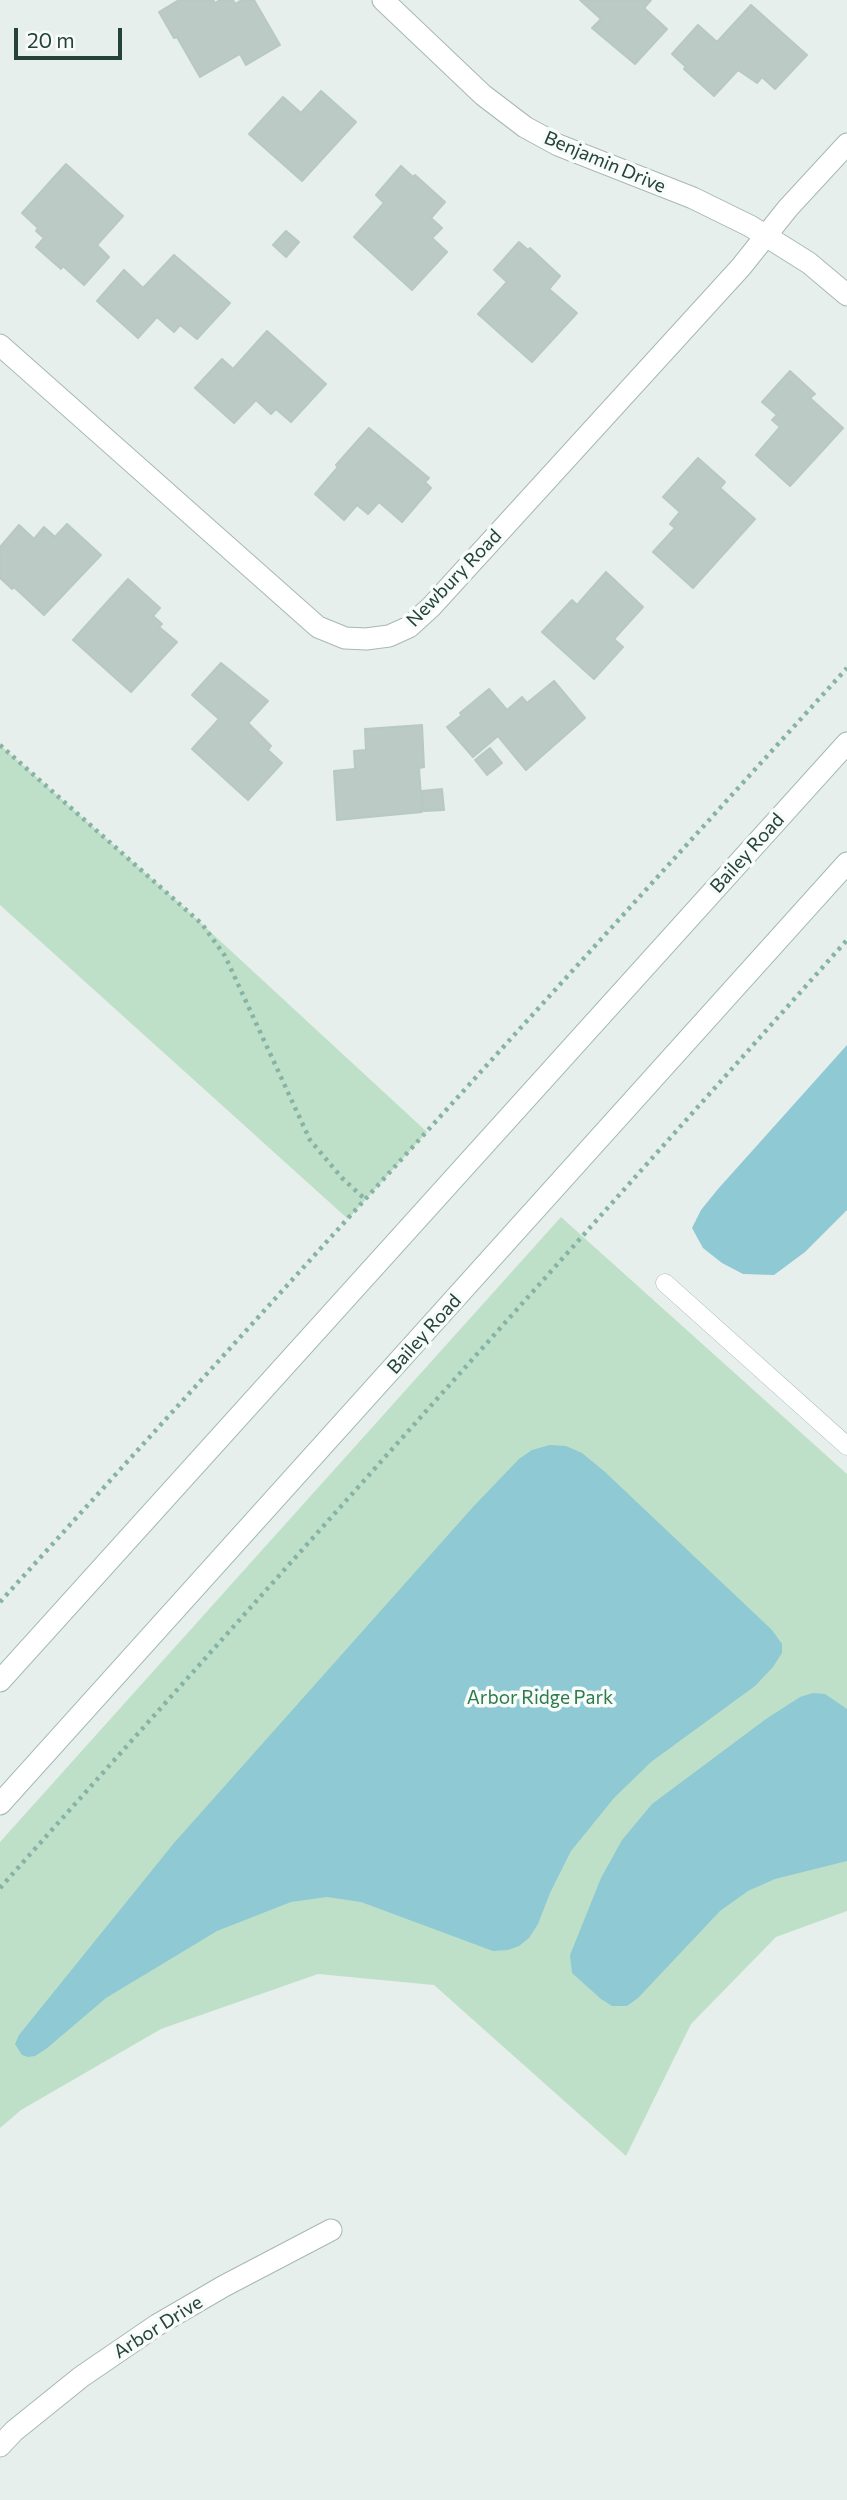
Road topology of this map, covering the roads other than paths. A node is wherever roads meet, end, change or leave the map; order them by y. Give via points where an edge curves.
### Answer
1 (383, 0) edge
2 (847, 144) edge
3 (766, 235) junction
4 (847, 295) edge
5 (0, 345) edge
6 (847, 743) edge
7 (847, 863) edge
8 (665, 1283) dead end
9 (847, 1446) edge
10 (0, 1681) edge
11 (0, 1804) edge
12 (331, 2230) dead end
13 (0, 2446) edge

1 - 3 main road, Benjamin Drive via 483,95 540,136 693,198
2 - 3 main road, Newbury Road
3 - 4 main road, Benjamin Drive
3 - 5 main road, Newbury Road via 431,607 399,633 378,638 345,638 318,627
6 - 10 main road, Bailey Road
7 - 11 main road, Bailey Road
8 - 9 lane
12 - 13 main road, Arbor Drive via 157,2325 81,2377

